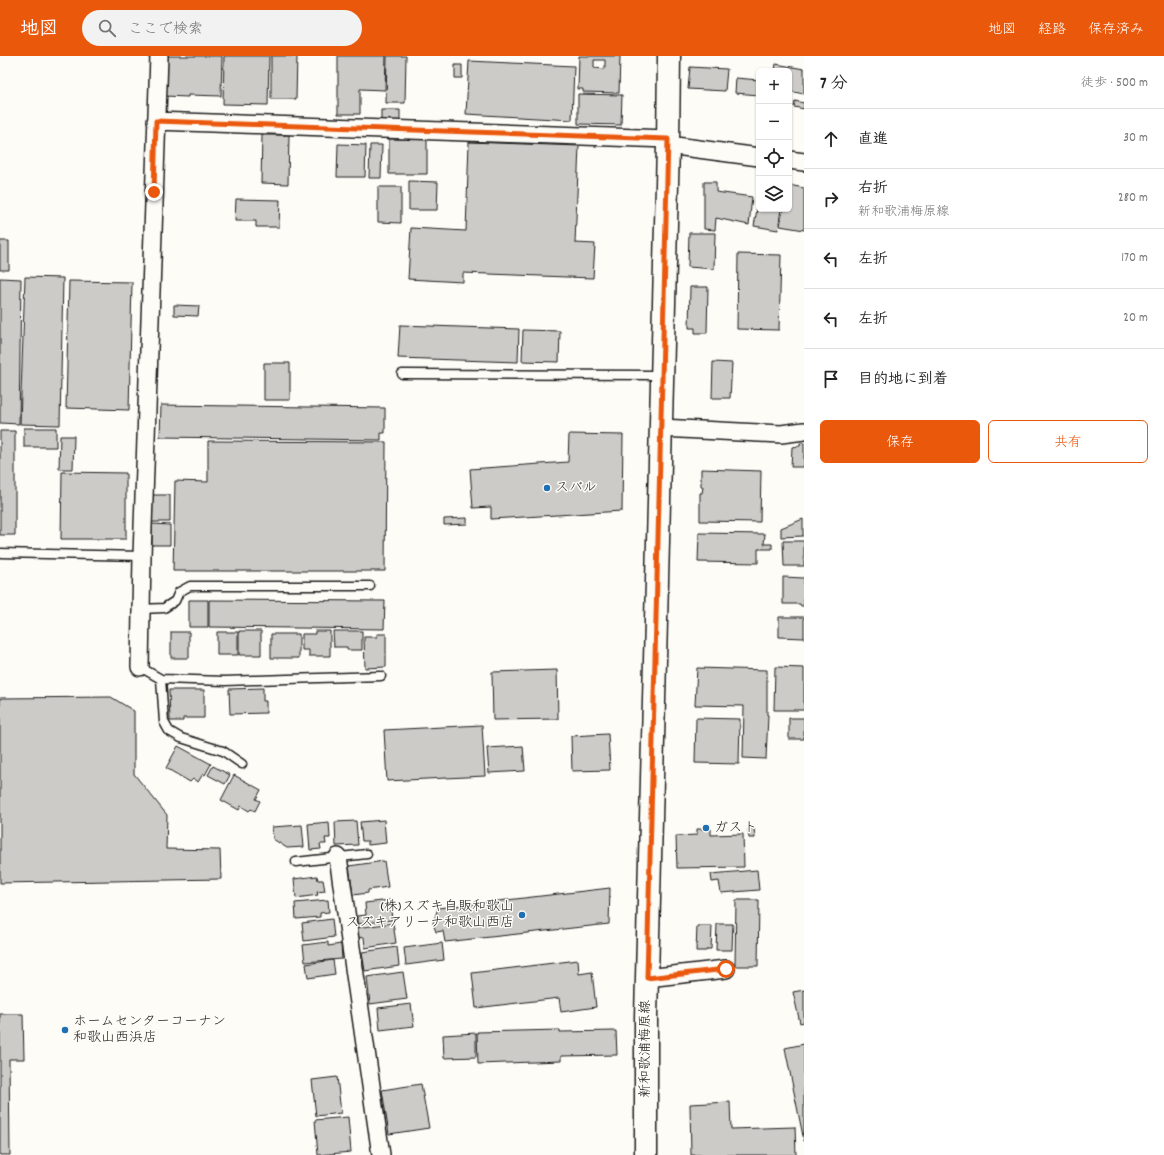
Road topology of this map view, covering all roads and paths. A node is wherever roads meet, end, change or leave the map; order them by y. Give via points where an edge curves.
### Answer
1 (159, 56) edge
2 (669, 56) edge
3 (156, 121) junction
4 (668, 142) junction
5 (756, 157) edge
6 (792, 160) edge
7 (804, 162) edge
8 (402, 374) dead end
9 (662, 375) junction
10 (661, 428) junction
11 (804, 431) edge
12 (0, 553) edge
13 (142, 556) junction
14 (370, 586) dead end
15 (141, 609) junction
16 (140, 667) joint
17 (381, 676) dead end
18 (161, 679) junction
19 (242, 764) dead end
20 (367, 854) dead end
21 (338, 857) junction
22 (296, 862) dead end
23 (726, 969) dead end
24 (647, 978) junction
25 (381, 1155) edge
26 (646, 1155) edge

1 - 3 street
2 - 4 main road, 新和歌浦梅原線
3 - 4 street
3 - 13 street
4 - 5 street
4 - 9 main road, 新和歌浦梅原線
6 - 7 street
8 - 9 lane
9 - 10 main road, 新和歌浦梅原線
10 - 11 street via 781,434
10 - 24 main road, 新和歌浦梅原線
12 - 13 lane
13 - 15 street
14 - 15 lane via 190,586 179,592 175,601 164,608
15 - 16 street
16 - 18 lane
17 - 18 lane
18 - 19 lane via 164,722 169,731 181,738 223,751
20 - 21 lane
21 - 22 lane
21 - 25 street
23 - 24 street
24 - 26 main road, 新和歌浦梅原線

